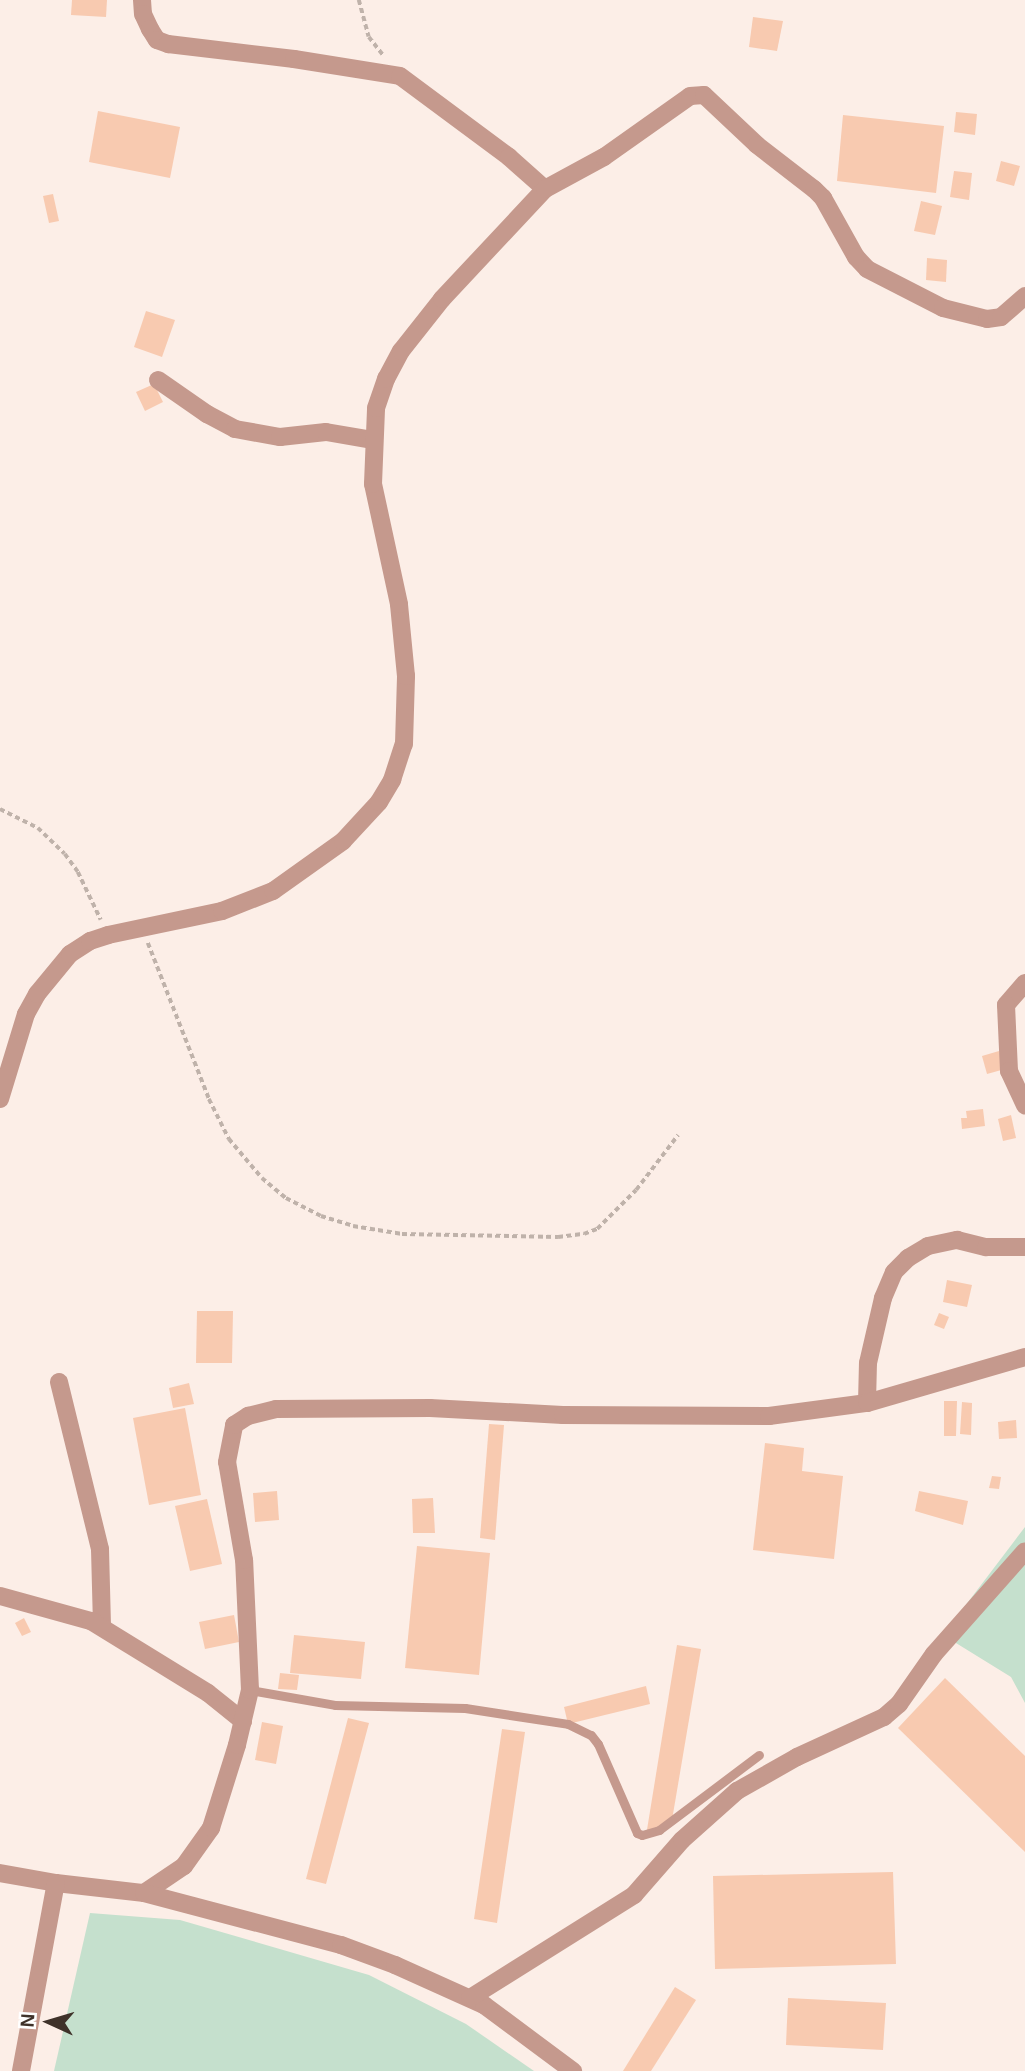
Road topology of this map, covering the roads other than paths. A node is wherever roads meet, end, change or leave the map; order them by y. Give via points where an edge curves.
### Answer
1 (142, 0) edge
2 (545, 190) junction
3 (1025, 296) edge
4 (158, 380) dead end
5 (373, 440) junction
6 (1025, 983) edge
7 (0, 1099) edge
8 (1025, 1105) edge
9 (1025, 1247) edge
10 (1025, 1357) edge
11 (59, 1382) dead end
12 (867, 1404) junction
13 (1025, 1551) edge
14 (0, 1596) edge
15 (102, 1627) junction
16 (250, 1690) junction
17 (243, 1721) junction
18 (759, 1755) dead end
19 (0, 1873) edge
20 (56, 1883) junction
21 (144, 1893) junction
22 (470, 1998) junction
23 (21, 2071) edge
24 (573, 2071) edge

1 - 2 street via 150,29 157,40 168,44 400,76 509,157
2 - 3 street via 604,157 690,96 704,95 757,145 814,189 856,257 877,275 943,309 987,319 1001,317
2 - 5 street via 442,299 401,351 376,408
4 - 5 street via 235,429 280,437 326,432
5 - 7 street via 373,484 405,639 404,744 392,780 379,802 343,841 273,891 222,911 108,935 70,954 37,993 26,1014
6 - 8 street via 1006,1005 1009,1071
9 - 12 street via 986,1247 957,1240 928,1246 908,1258 894,1272 883,1298 867,1363
10 - 12 street
11 - 15 street via 100,1549
12 - 16 street via 769,1416 563,1415 429,1408 276,1409 248,1416 234,1425 227,1462 244,1560
13 - 22 street via 884,1717 737,1791 682,1840 634,1895
14 - 15 street via 55,1609
15 - 17 street via 208,1693
16 - 17 street
16 - 18 lane via 335,1705 465,1708 568,1724 591,1735 598,1744 637,1833 642,1835 659,1830
17 - 21 street via 211,1828 184,1866
19 - 20 street
20 - 21 street
20 - 23 street
21 - 22 street via 341,1945
22 - 24 street

